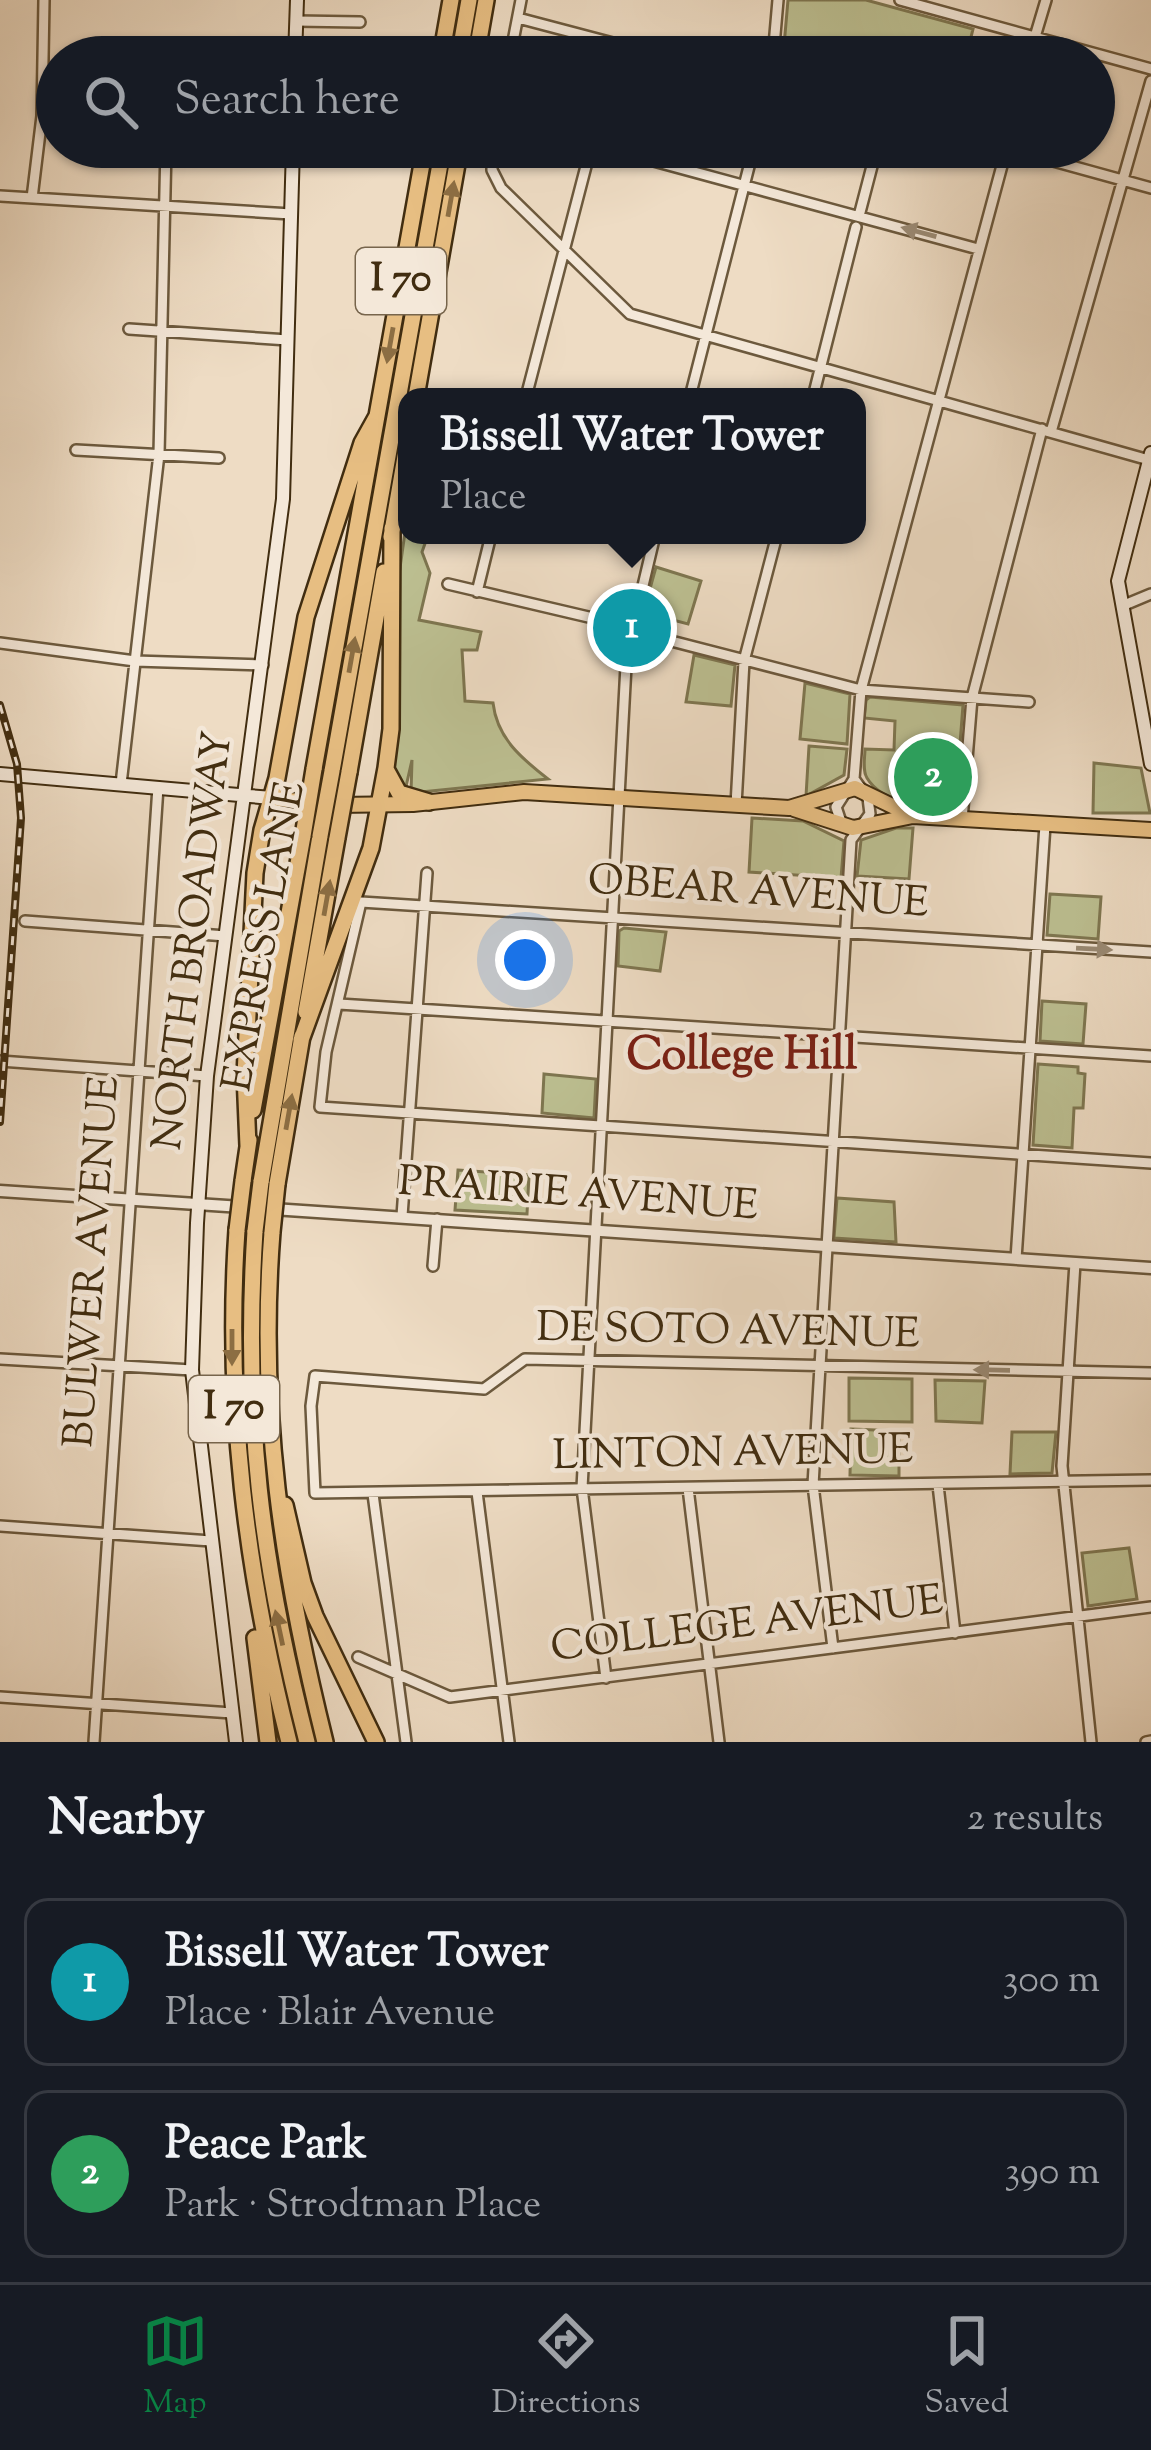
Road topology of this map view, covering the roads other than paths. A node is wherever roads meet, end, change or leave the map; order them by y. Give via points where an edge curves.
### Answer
1 (44, 0) edge
2 (297, 0) edge
3 (451, 0) edge
4 (469, 0) edge
5 (486, 0) edge
6 (521, 0) edge
7 (778, 0) edge
8 (1046, 0) edge
9 (905, 1) edge
10 (518, 18) junction
11 (296, 21) junction
12 (360, 22) dead end
13 (43, 36) edge
14 (296, 36) edge
15 (445, 36) edge
16 (463, 36) edge
17 (480, 36) edge
18 (514, 36) edge
19 (587, 36) edge
20 (775, 36) edge
21 (1033, 36) edge
22 (1037, 36) edge
23 (1115, 59) edge
24 (1151, 69) edge
25 (1151, 82) edge
26 (36, 165) edge
27 (166, 168) edge
28 (292, 168) edge
29 (421, 168) edge
30 (438, 168) edge
31 (456, 168) edge
32 (492, 168) edge
33 (585, 168) edge
34 (681, 168) edge
35 (749, 168) edge
36 (872, 168) edge
37 (1000, 168) edge
38 (1078, 168) edge
39 (1121, 180) junction
40 (745, 185) junction
41 (1151, 188) edge
42 (0, 196) edge
43 (32, 198) junction
44 (165, 206) junction
45 (291, 214) junction
46 (858, 221) junction
47 (978, 249) junction
48 (563, 251) junction
49 (129, 328) dead end
50 (159, 331) junction
51 (705, 337) junction
52 (288, 340) junction
53 (820, 369) junction
54 (400, 388) edge
55 (418, 388) edge
56 (528, 388) edge
57 (692, 388) edge
58 (815, 388) edge
59 (398, 397) edge
60 (938, 399) junction
61 (377, 416) junction
62 (1047, 430) junction
63 (76, 450) dead end
64 (159, 454) junction
65 (1150, 457) edge
66 (219, 458) dead end
67 (1147, 479) edge
68 (398, 495) edge
69 (392, 528) junction
70 (489, 544) edge
71 (653, 544) edge
72 (775, 544) edge
73 (448, 584) dead end
74 (477, 592) junction
75 (1151, 594) edge
76 (1122, 607) junction
77 (638, 611) junction
78 (614, 623) junction
79 (648, 635) junction
80 (0, 643) edge
81 (627, 646) junction
82 (135, 661) junction
83 (744, 661) junction
84 (263, 664) junction
85 (861, 690) junction
86 (972, 698) junction
87 (1029, 702) dead end
88 (1151, 764) edge
89 (386, 768) junction
90 (332, 771) junction
91 (0, 774) edge
92 (121, 784) junction
93 (855, 786) junction
94 (158, 787) junction
95 (244, 795) junction
96 (272, 798) junction
97 (621, 798) junction
98 (429, 802) junction
99 (736, 805) junction
100 (380, 806) junction
101 (789, 808) junction
102 (913, 816) junction
103 (962, 820) junction
104 (1045, 825) junction
105 (1151, 830) edge
106 (851, 832) junction
107 (320, 836) junction
108 (427, 873) dead end
109 (422, 905) junction
110 (615, 917) junction
111 (25, 921) dead end
112 (149, 930) junction
113 (845, 932) junction
114 (226, 936) junction
115 (1037, 945) junction
116 (1151, 952) edge
117 (339, 1004) junction
118 (417, 1009) junction
119 (609, 1022) junction
120 (838, 1037) junction
121 (302, 1040) junction
122 (1031, 1049) junction
123 (1151, 1056) edge
124 (0, 1061) edge
125 (140, 1072) junction
126 (207, 1076) junction
127 (409, 1114) junction
128 (602, 1127) junction
129 (831, 1141) junction
130 (248, 1146) junction
131 (1023, 1154) junction
132 (1151, 1163) edge
133 (260, 1182) junction
134 (0, 1191) edge
135 (128, 1198) junction
136 (198, 1204) junction
137 (402, 1216) junction
138 (437, 1219) junction
139 (595, 1231) junction
140 (264, 1232) junction
141 (824, 1246) junction
142 (1016, 1259) junction
143 (1075, 1263) junction
144 (433, 1266) dead end
145 (1151, 1268) edge
146 (0, 1360) edge
147 (588, 1360) junction
148 (119, 1366) junction
149 (818, 1366) junction
150 (193, 1370) junction
151 (1068, 1371) junction
152 (1151, 1373) edge
153 (270, 1442) junction
154 (1151, 1480) edge
155 (1064, 1482) junction
156 (813, 1485) junction
157 (938, 1485) junction
158 (582, 1488) junction
159 (688, 1488) junction
160 (477, 1492) junction
161 (315, 1493) joint
162 (373, 1494) junction
163 (0, 1526) edge
164 (109, 1534) junction
165 (211, 1541) junction
166 (253, 1587) junction
167 (1151, 1607) edge
168 (1081, 1616) junction
169 (955, 1633) junction
170 (833, 1648) junction
171 (358, 1657) dead end
172 (710, 1664) junction
173 (397, 1673) junction
174 (606, 1678) junction
175 (502, 1691) junction
176 (0, 1697) edge
177 (96, 1704) junction
178 (232, 1713) junction
179 (94, 1742) edge
180 (236, 1742) edge
181 (268, 1742) edge
182 (289, 1742) edge
183 (307, 1742) edge
184 (325, 1742) edge
185 (376, 1742) edge
186 (406, 1742) edge
187 (508, 1742) edge
188 (719, 1742) edge
189 (1091, 1742) edge

1 - 13 street
2 - 11 main road
3 - 15 highway
4 - 16 highway
5 - 17 highway
6 - 10 street
7 - 20 street
8 - 22 street
9 - 21 street
10 - 18 street
10 - 19 street
11 - 12 street
11 - 14 main road
23 - 24 street
25 - 39 street
26 - 43 street
27 - 44 street
28 - 45 main road, NORTH BROADWAY
29 -> 61 highway, I 70
54 -> 30 highway, EXPRESS LANE
55 -> 31 highway, I 70
32 - 48 street via 513,203
33 - 48 street
34 - 40 street
35 - 40 street
36 - 46 street
37 - 47 street
38 - 39 street
39 - 41 street
39 - 62 street
40 - 46 street
40 - 51 street
42 - 43 street
43 - 44 street
44 - 45 street
44 - 50 street
45 - 52 main road, NORTH BROADWAY
47 -> 46 street
46 - 53 street
47 - 60 street
48 - 51 street via 630,314
48 - 56 street
49 - 50 street
50 - 52 street
50 - 64 street
51 - 53 street
51 - 57 street
52 - 84 main road, NORTH BROADWAY via 283,499
53 - 58 street
53 - 60 street
90 -> 59 highway, EXPRESS LANE
60 - 62 street
60 - 85 street
61 - 90 highway, I 70
61 - 96 highway via 306,617
62 - 65 street
62 - 86 street
63 - 64 street
64 - 66 street
64 - 82 street
65 - 67 main road
67 - 76 main road via 1120,569
68 - 69 highway, I 70
69 - 89 highway
69 - 90 highway, I 70
70 - 74 street
71 - 77 street
72 - 83 street
73 - 74 street
74 - 78 street
75 - 76 street
76 - 88 main road
77 - 78 street
77 - 79 street
78 - 81 street
79 - 81 street
79 - 83 street
80 - 82 street
81 - 97 street
82 - 84 street
82 - 92 street
83 - 85 street
83 - 99 street
84 - 95 main road, NORTH BROADWAY
85 - 86 street
85 - 93 street
86 - 87 street
86 - 103 street
89 - 98 highway via 399,793
89 - 100 highway
90 - 107 highway, I 70, bridge
90 - 107 highway, I 70, bridge
91 - 92 main road
92 - 94 main road
93 - 101 main road
93 - 102 main road
93 - 106 street via 836,807
93 - 106 street via 871,814
94 - 95 main road
94 - 112 street, BULWER AVENUE
95 - 96 main road
95 - 114 main road, NORTH BROADWAY
96 - 100 main road
96 - 130 highway via 254,890
97 - 98 main road via 524,792
97 - 99 main road
97 - 110 street
98 - 100 main road
99 - 101 main road
100 - 121 highway
101 - 106 main road
102 - 103 main road
102 - 106 main road
103 - 104 main road
104 - 105 main road
104 - 115 street
106 - 113 street
121 -> 107 highway, I 70
107 - 130 highway, I 70
107 - 133 highway, EXPRESS LANE
108 - 109 street
109 - 110 street, OBEAR AVENUE
109 - 117 street, OBEAR AVENUE via 362,902
109 - 118 street
110 - 113 street, OBEAR AVENUE
110 - 119 street
111 - 112 street
112 - 114 street
112 - 125 street, BULWER AVENUE
113 - 115 street, OBEAR AVENUE
113 - 120 street
114 - 126 main road, NORTH BROADWAY
115 -> 116 street, OBEAR AVENUE
115 - 122 street
117 - 118 street
117 - 127 street via 320,1107
118 - 119 street
118 - 127 street
119 - 120 street
119 - 128 street
120 - 122 street
120 - 129 street
133 -> 121 highway, I 70
122 - 123 street
122 - 131 street
124 - 125 street
125 - 126 street
125 - 135 street, BULWER AVENUE
126 - 136 main road, NORTH BROADWAY
127 - 128 street
127 - 137 street
128 - 129 street
128 - 139 street
129 - 131 street
129 - 141 street
130 - 133 highway, I 70
131 - 132 street
131 - 142 street
133 - 140 highway, I 70, bridge
133 -> 166 highway, I 70, bridge via 237,1230 233,1395
134 - 135 street, PRAIRIE AVENUE
135 - 136 street, PRAIRIE AVENUE
135 - 148 street, BULWER AVENUE
136 - 137 street, PRAIRIE AVENUE
136 - 150 main road, NORTH BROADWAY
137 - 138 street, PRAIRIE AVENUE
138 - 139 street, PRAIRIE AVENUE
138 - 144 street
139 - 141 street, PRAIRIE AVENUE
139 - 147 street
140 - 153 highway, I 70
183 -> 140 highway via 256,1490 250,1376
141 - 142 street, PRAIRIE AVENUE
141 - 149 street
142 - 143 street, PRAIRIE AVENUE
143 - 145 street, PRAIRIE AVENUE
143 - 151 street
146 - 148 street
147 - 149 street, DE SOTO AVENUE
147 - 158 street
147 - 161 street, DE SOTO AVENUE via 525,1359 484,1389 315,1376
148 - 150 street
148 - 164 street, BULWER AVENUE
151 -> 149 street, DE SOTO AVENUE
149 - 156 street
150 - 165 main road, NORTH BROADWAY
151 - 152 street, DE SOTO AVENUE
151 - 155 street
153 - 184 highway, I 70 via 290,1593
153 - 185 highway via 303,1583
154 - 155 street, LINTON AVENUE
155 - 157 street, LINTON AVENUE
155 - 168 street
156 - 157 street, LINTON AVENUE
156 - 159 street, LINTON AVENUE
156 - 170 street
157 - 169 street
158 - 159 street, LINTON AVENUE
158 - 160 street, LINTON AVENUE
158 - 174 street
159 - 172 street
160 - 162 street, LINTON AVENUE
160 - 175 street
161 - 162 street, LINTON AVENUE
162 - 173 street
163 - 164 street
164 - 165 street
164 - 177 street, BULWER AVENUE
165 - 178 main road, NORTH BROADWAY
166 - 181 highway
166 - 182 highway, I 70
167 - 168 street, COLLEGE AVENUE
168 - 169 street, COLLEGE AVENUE
168 - 189 street
169 - 170 street, COLLEGE AVENUE
170 - 172 street, COLLEGE AVENUE
171 - 173 street, COLLEGE AVENUE
172 - 174 street, COLLEGE AVENUE
172 - 188 street
173 - 175 street, COLLEGE AVENUE via 450,1697
173 - 186 street
174 - 175 street, COLLEGE AVENUE
175 - 187 street
176 - 177 street
177 - 178 street
177 - 179 street, BULWER AVENUE
178 - 180 main road, NORTH BROADWAY

